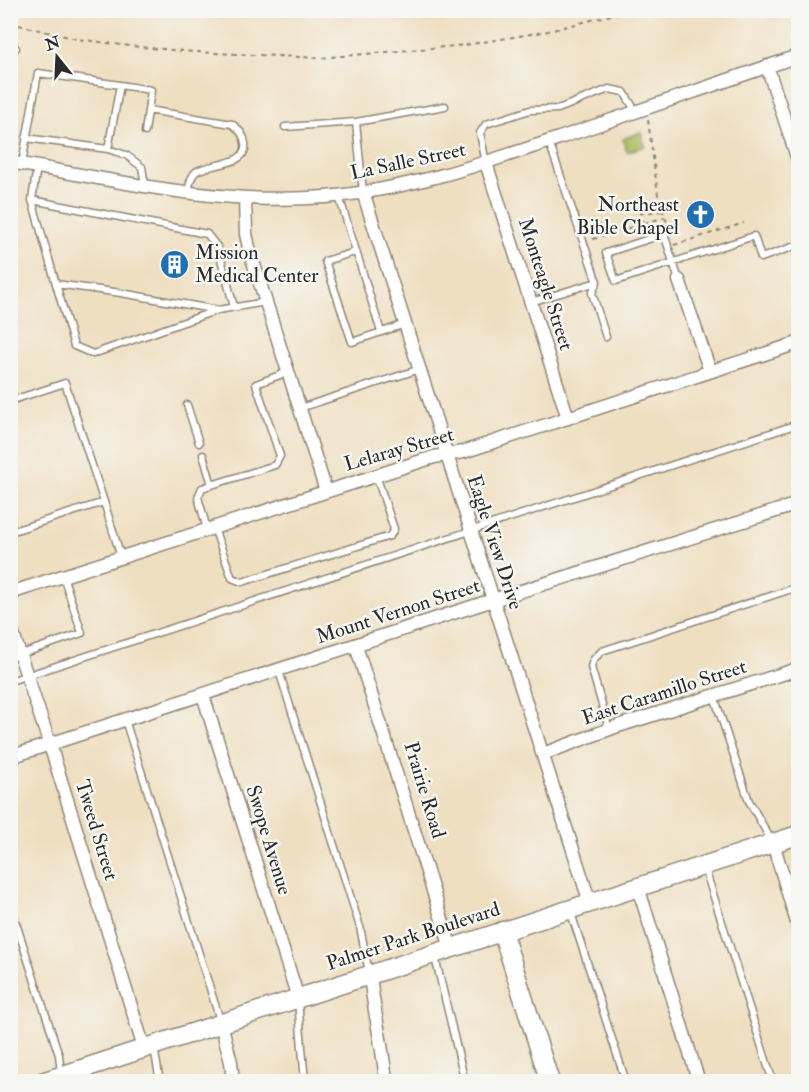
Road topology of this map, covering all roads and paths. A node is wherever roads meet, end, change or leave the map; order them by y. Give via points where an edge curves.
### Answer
1 (631, 10) edge
2 (10, 24) edge
3 (798, 56) edge
4 (767, 66) junction
5 (120, 85) junction
6 (445, 106) dead end
7 (148, 110) junction
8 (640, 110) junction
9 (356, 122) junction
10 (285, 127) dead end
11 (794, 131) edge
12 (145, 132) dead end
13 (26, 138) junction
14 (548, 142) junction
15 (651, 143) junction
16 (645, 145) dead end
17 (108, 149) junction
18 (798, 160) edge
19 (16, 163) edge
20 (486, 163) junction
21 (37, 166) junction
22 (145, 185) junction
23 (188, 192) junction
24 (363, 192) junction
25 (339, 195) junction
26 (245, 198) junction
27 (32, 200) junction
28 (663, 211) junction
29 (665, 217) junction
30 (644, 223) junction
31 (744, 223) dead end
32 (599, 224) dead end
33 (604, 236) junction
34 (593, 239) dead end
35 (798, 245) edge
36 (355, 252) junction
37 (673, 262) junction
38 (679, 280) joint
39 (597, 282) junction
40 (56, 284) junction
41 (266, 302) junction
42 (531, 302) junction
43 (234, 307) junction
44 (218, 310) junction
45 (406, 324) junction
46 (381, 332) junction
47 (606, 337) dead end
48 (798, 343) edge
49 (420, 369) junction
50 (288, 372) junction
51 (710, 372) junction
52 (10, 401) edge
53 (187, 405) dead end
54 (300, 408) junction
55 (568, 418) junction
56 (798, 424) edge
57 (199, 443) dead end
58 (203, 455) dead end
59 (448, 455) junction
60 (376, 475) junction
61 (212, 484) junction
62 (326, 491) junction
63 (104, 502) junction
64 (798, 504) edge
65 (211, 528) junction
66 (471, 530) junction
67 (10, 532) edge
68 (121, 557) junction
69 (63, 576) junction
70 (798, 587) edge
71 (10, 593) edge
72 (493, 600) junction
73 (10, 625) edge
74 (356, 646) junction
75 (15, 657) edge
76 (798, 669) edge
77 (279, 671) junction
78 (27, 676) junction
79 (10, 681) edge
80 (202, 695) junction
81 (714, 696) junction
82 (125, 720) junction
83 (609, 729) junction
84 (50, 745) junction
85 (543, 754) junction
86 (10, 758) edge
87 (798, 835) edge
88 (772, 843) junction
89 (704, 866) junction
90 (638, 887) junction
91 (590, 903) junction
92 (10, 905) edge
93 (569, 910) junction
94 (798, 926) edge
95 (502, 931) junction
96 (443, 951) junction
97 (370, 974) junction
98 (298, 998) junction
99 (221, 1023) junction
100 (149, 1047) junction
101 (62, 1078) edge
102 (42, 1082) edge
103 (160, 1082) edge
104 (233, 1082) edge
105 (305, 1082) edge
106 (386, 1082) edge
107 (465, 1082) edge
108 (549, 1082) edge
109 (626, 1082) edge
110 (699, 1082) edge
111 (774, 1082) edge

1 - 2 path via 548,31 466,45 320,58 130,46
3 - 4 street, La Salle Street
4 - 8 street, La Salle Street
4 - 11 street
5 - 7 lane via 151,90
5 - 13 lane via 38,73
5 - 17 lane
6 - 9 lane
7 - 12 lane
7 - 23 lane via 232,124 244,137 242,155 198,171 192,176
8 - 14 street, La Salle Street
8 - 15 path via 648,121
8 - 20 lane via 624,92 609,89 558,109 530,110 486,124 480,133
9 - 10 lane
9 - 24 lane
11 - 18 street
13 - 17 lane
13 - 19 lane
14 - 20 street, La Salle Street
14 - 39 lane
15 - 16 path
15 - 28 path
17 - 22 lane via 126,155 142,167
19 - 21 street, La Salle Street
20 - 24 street, La Salle Street
20 - 42 street, Monteagle Street
21 - 22 street, La Salle Street
21 - 27 lane
22 - 23 street, La Salle Street
23 - 26 street, La Salle Street
24 - 25 street, La Salle Street
24 - 45 street, Eagle View Drive
25 - 26 street, La Salle Street
25 - 36 lane
26 - 41 street via 246,234
27 - 40 lane
27 - 43 lane via 207,234 218,248
28 - 29 path
28 - 30 path via 640,212
29 - 30 path
29 - 31 path via 674,246
30 - 33 path
32 - 33 path
33 - 34 path
35 - 37 lane via 761,258 754,236
36 - 46 lane
36 - 46 lane via 325,261 352,342
37 - 37 lane via 663,234 606,253 616,281
37 - 38 lane
38 - 51 street
39 - 42 lane
39 - 47 lane via 592,293
40 - 44 lane
40 - 44 lane via 74,346 93,354
41 - 43 lane
41 - 50 street
42 - 55 street, Monteagle Street
43 - 44 lane
45 - 46 lane
45 - 49 street, Eagle View Drive
48 - 51 street, Lelaray Street
49 - 54 lane
49 - 59 street, Eagle View Drive
50 - 54 street
50 - 61 lane via 256,384 280,456 275,465
51 - 55 street, Lelaray Street
52 - 63 lane via 65,383
53 - 57 lane
54 - 62 street
55 - 59 street, Lelaray Street
56 - 66 lane
58 - 61 lane
59 - 60 street, Lelaray Street
59 - 66 street, Eagle View Drive
60 - 62 street, Lelaray Street
60 - 65 lane via 393,529 390,536 242,582 232,578
61 - 65 lane via 202,488 198,497
62 - 65 street, Lelaray Street
63 - 67 lane
63 - 68 lane
64 - 72 street, Mount Vernon Street
65 - 68 street, Lelaray Street
66 - 72 street, Eagle View Drive
66 - 78 lane
68 - 69 street, Lelaray Street
69 - 71 street, Lelaray Street
69 - 75 lane via 82,633
70 - 83 lane via 602,651 592,660 591,667
72 - 74 street, Mount Vernon Street
72 - 85 street, Eagle View Drive
73 - 75 street, Tweed Street
74 - 77 street, Mount Vernon Street
74 - 96 street, Prairie Road
75 - 78 street, Tweed Street
76 - 81 street, East Caramillo Street
77 - 80 street, Mount Vernon Street
77 - 97 lane via 360,927
78 - 79 lane
78 - 84 street, Tweed Street
80 - 82 street, Mount Vernon Street
80 - 98 street, Swope Avenue
81 - 83 street, East Caramillo Street
81 - 88 lane via 749,801
82 - 84 street, Mount Vernon Street
82 - 99 lane
83 - 85 street, East Caramillo Street
84 - 86 street, Mount Vernon Street
84 - 100 street, Tweed Street
85 - 91 street, Eagle View Drive
87 - 88 main road, Palmer Park Boulevard
88 - 89 main road, Palmer Park Boulevard
88 - 94 street
89 - 90 main road, Palmer Park Boulevard
89 - 111 lane
90 - 91 main road, Palmer Park Boulevard
90 - 110 street
91 - 93 main road, Palmer Park Boulevard
92 - 101 lane via 59,1055
93 - 95 main road, Palmer Park Boulevard
93 - 109 lane
95 - 96 main road, Palmer Park Boulevard
95 - 108 main road
96 - 97 main road, Palmer Park Boulevard
96 - 107 lane
97 - 98 main road, Palmer Park Boulevard
97 - 106 street
98 - 99 main road, Palmer Park Boulevard
98 - 105 lane
99 - 100 main road, Palmer Park Boulevard
99 - 104 street
100 - 101 main road, Palmer Park Boulevard
100 - 103 lane
101 - 102 main road, Palmer Park Boulevard

